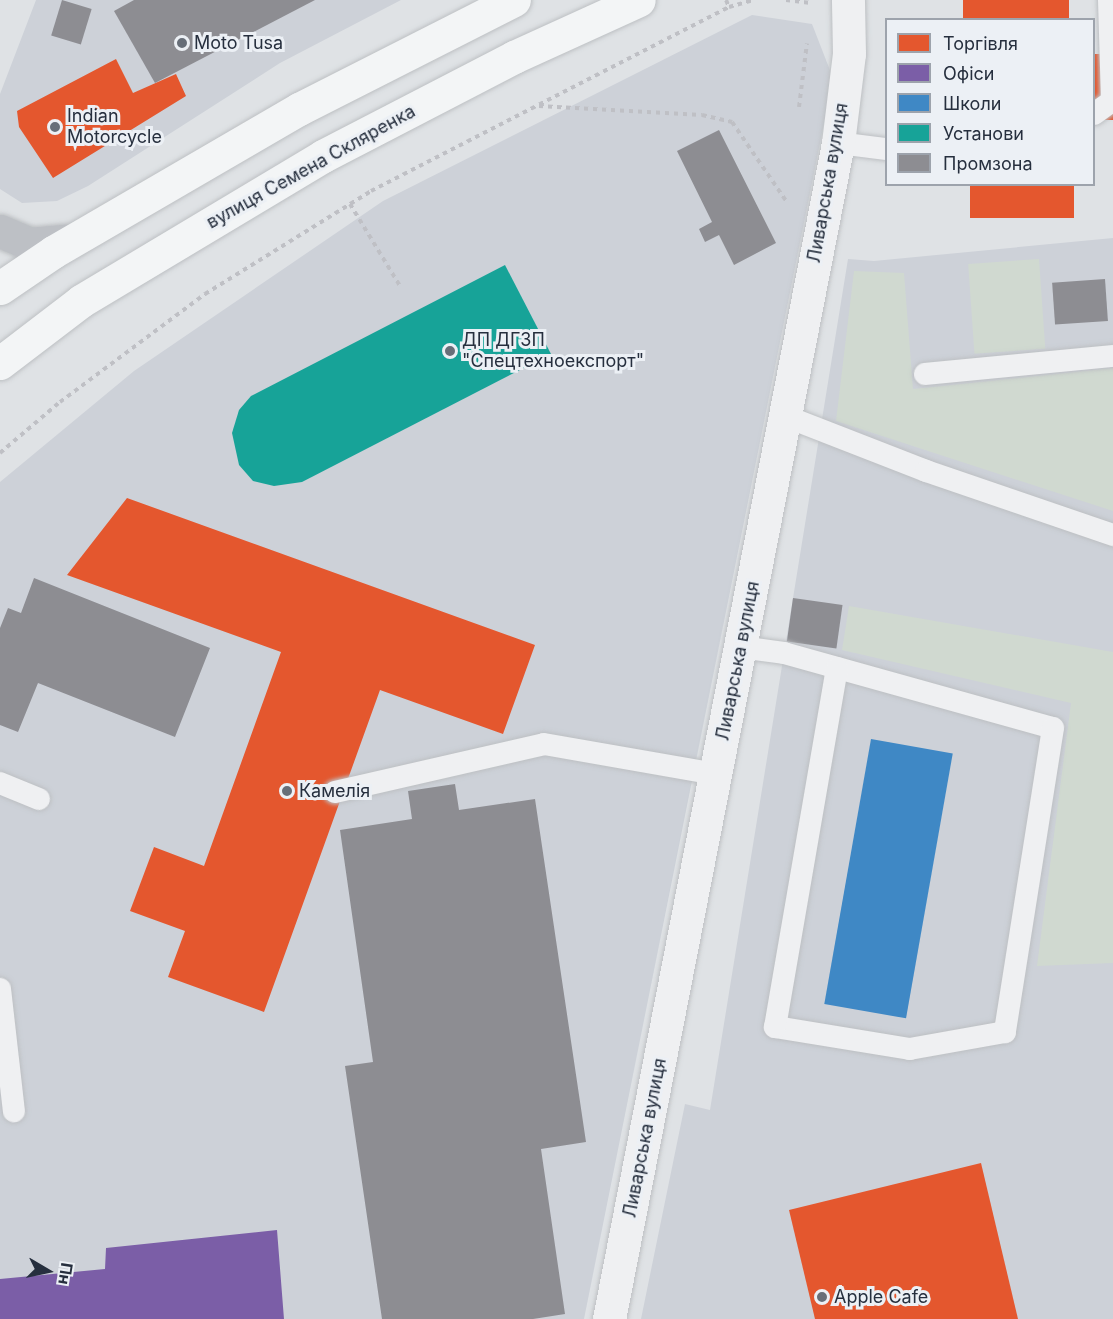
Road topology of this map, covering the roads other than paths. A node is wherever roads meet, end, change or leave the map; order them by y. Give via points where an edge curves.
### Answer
1 (514, 0) edge
2 (639, 0) edge
3 (848, 0) edge
4 (1109, 0) edge
5 (1095, 113) edge
6 (838, 143) junction
7 (885, 149) edge
8 (0, 231) edge
9 (74, 240) junction
10 (0, 288) edge
11 (1113, 356) edge
12 (0, 363) edge
13 (926, 374) dead end
14 (785, 416) junction
15 (1113, 535) edge
16 (740, 647) junction
17 (837, 668) junction
18 (716, 774) junction
19 (0, 783) edge
20 (334, 792) dead end
21 (39, 799) dead end
22 (0, 990) edge
23 (14, 1111) dead end
24 (609, 1319) edge

1 - 9 main road via 299,109
2 - 12 main road, вулиця Семена Скляренка via 514,57 323,156 81,301
3 - 6 street, Ливарська вулиця via 849,54
4 - 5 lane via 1112,101
6 - 7 lane
6 - 14 street, Ливарська вулиця
8 - 9 main road via 30,244
9 - 10 main road
11 - 13 lane
14 - 15 lane via 926,471
14 - 16 street, Ливарська вулиця
16 - 17 lane via 784,653
16 - 18 street, Ливарська вулиця
17 - 17 lane via 1053,728 1005,1032 909,1049 775,1027
18 - 20 lane via 544,744
18 - 24 street, Ливарська вулиця
19 - 21 lane
22 - 23 lane

